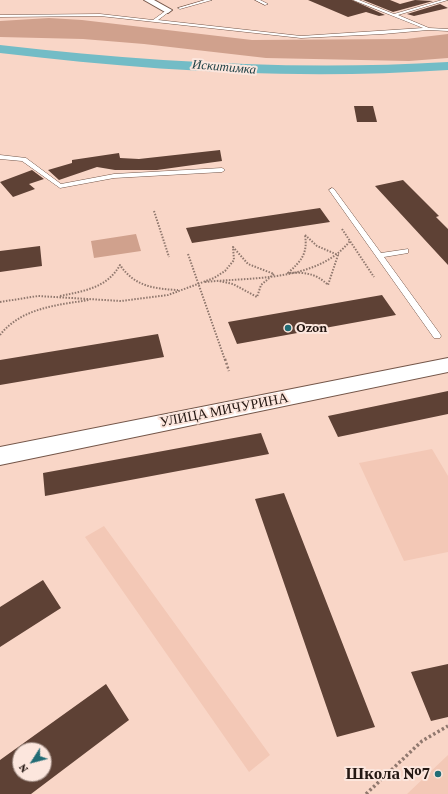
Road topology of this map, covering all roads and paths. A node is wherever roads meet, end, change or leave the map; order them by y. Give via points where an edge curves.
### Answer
1 (148, 0) edge
2 (210, 0) edge
3 (257, 0) edge
4 (355, 0) edge
5 (447, 0) edge
6 (266, 4) dead end
7 (180, 8) dead end
8 (168, 10) joint
9 (393, 15) junction
10 (0, 16) edge
11 (154, 21) junction
12 (428, 29) junction
13 (448, 30) edge
14 (0, 157) edge
15 (222, 170) dead end
16 (332, 190) dead end
17 (154, 211) dead end
18 (342, 229) dead end
19 (350, 241) junction
20 (405, 251) dead end
21 (188, 254) dead end
22 (338, 255) junction
23 (379, 256) junction
24 (169, 257) dead end
25 (288, 273) junction
26 (274, 274) junction
27 (374, 277) dead end
28 (219, 281) junction
29 (198, 283) junction
30 (181, 290) junction
31 (58, 297) junction
32 (93, 299) junction
33 (0, 302) edge
34 (0, 335) edge
35 (437, 336) dead end
36 (448, 365) edge
37 (229, 371) dead end
38 (0, 456) edge
39 (448, 726) edge
40 (366, 794) edge

1 - 8 street
2 - 7 lane
3 - 6 lane
4 - 9 lane
5 - 9 lane
8 - 11 lane
9 - 12 lane
10 - 11 lane via 100,15
11 - 12 lane via 301,38
12 - 13 lane
14 - 15 lane via 16,157 34,164 60,186 114,176
16 - 23 lane
17 - 24 path
18 - 19 path
19 - 22 path
19 - 27 path
20 - 23 lane
21 - 29 path
22 - 25 path via 333,259
22 - 25 path via 328,285 314,274
22 - 25 path via 317,246 305,235 308,248 306,254
23 - 35 lane
25 - 26 path
26 - 28 path
26 - 28 path via 261,285 257,297 243,288
26 - 29 path via 248,264 233,247 232,266 214,278
28 - 29 path
29 - 30 path
29 - 37 path
30 - 31 path via 155,289 140,284 125,274 120,265 115,275 96,288
30 - 32 path via 138,300
31 - 32 path
31 - 33 path via 38,296
32 - 34 path via 24,315 3,328
36 - 38 street, УЛИЦА МИЧУРИНА
39 - 40 path via 422,741

